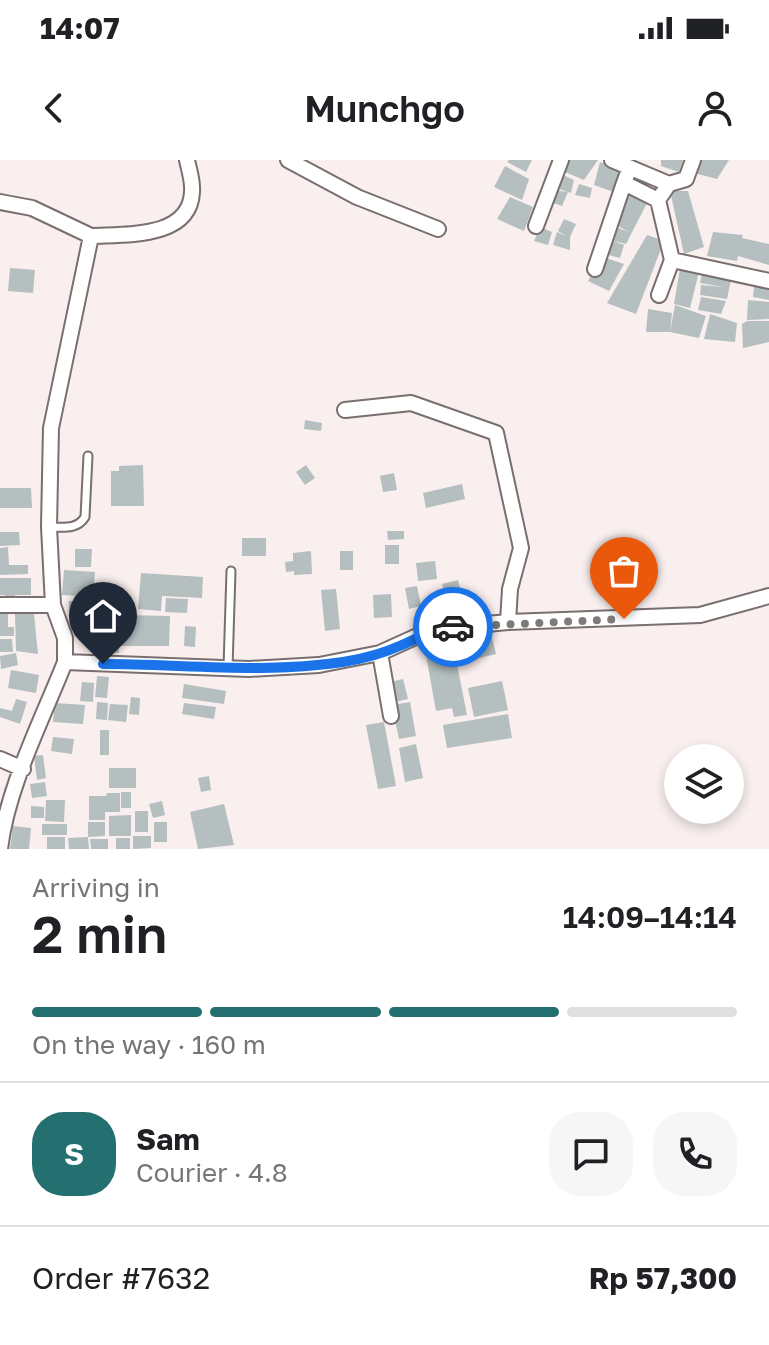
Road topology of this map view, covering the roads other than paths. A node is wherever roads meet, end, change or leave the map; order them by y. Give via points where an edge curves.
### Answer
1 (187, 160) edge
2 (288, 160) edge
3 (561, 160) edge
4 (612, 160) edge
5 (693, 160) edge
6 (629, 167) junction
7 (624, 183) junction
8 (669, 184) junction
9 (658, 200) junction
10 (0, 202) edge
11 (536, 226) dead end
12 (438, 229) dead end
13 (91, 236) junction
14 (672, 260) junction
15 (595, 269) dead end
16 (769, 281) edge
17 (659, 295) dead end
18 (345, 410) dead end
19 (88, 456) dead end
20 (49, 527) junction
21 (231, 571) dead end
22 (769, 596) edge
23 (0, 605) edge
24 (53, 605) junction
25 (508, 622) junction
26 (380, 653) junction
27 (65, 662) junction
28 (228, 668) junction
29 (391, 716) dead end
30 (0, 759) edge
31 (23, 769) junction
32 (0, 849) edge

1 - 13 street via 192,192 180,220 160,229
2 - 12 street via 357,197
3 - 11 street
4 - 6 street
5 - 8 street via 686,179
6 - 7 street
6 - 8 street
7 - 9 street
7 - 15 street
8 - 9 street
9 - 14 street
10 - 13 street via 32,208
13 - 20 street via 51,428
14 - 16 street
14 - 17 street
18 - 25 street via 411,403 496,433 521,548
19 - 20 lane via 85,517 73,527
20 - 24 street
21 - 28 lane
22 - 25 street via 700,615
23 - 24 street
24 - 27 street via 65,638
25 - 26 street via 433,629
26 - 28 street via 319,665
26 - 29 street
27 - 28 street
27 - 31 street
30 - 31 street
31 - 32 street

